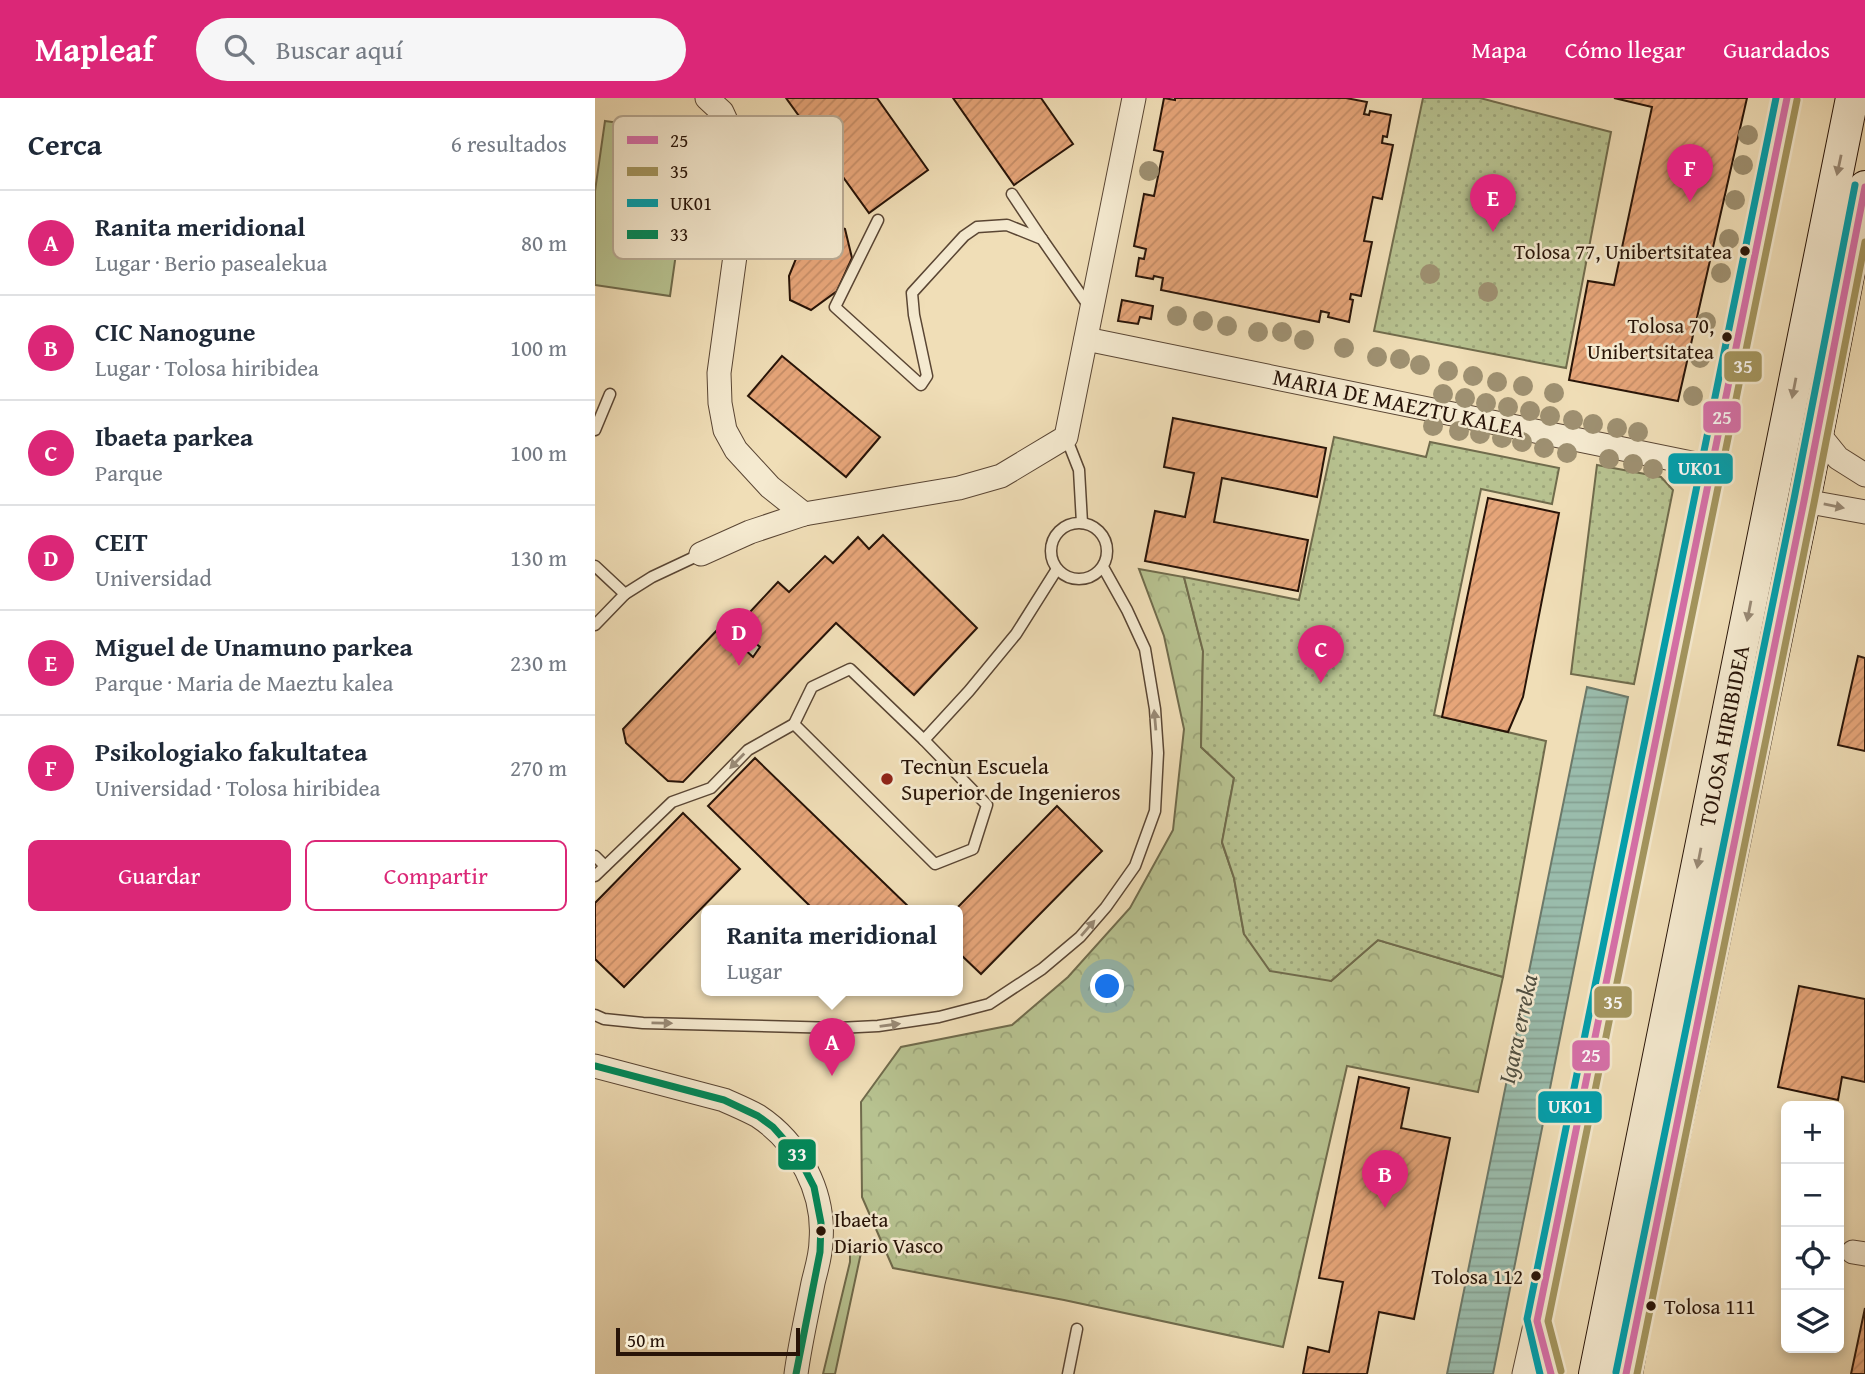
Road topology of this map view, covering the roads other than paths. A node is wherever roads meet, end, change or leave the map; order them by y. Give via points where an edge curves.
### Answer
1 (707, 98) edge
2 (1133, 98) edge
3 (1787, 98) edge
4 (1852, 98) edge
5 (723, 116) edge
6 (1865, 187) edge
7 (1011, 194) dead end
8 (879, 220) dead end
9 (1042, 239) junction
10 (735, 259) edge
11 (1091, 310) junction
12 (1086, 339) junction
13 (610, 394) dead end
14 (595, 430) edge
15 (1818, 432) junction
16 (1066, 437) junction
17 (1711, 467) junction
18 (1865, 475) edge
19 (1804, 501) junction
20 (1865, 512) edge
21 (804, 514) junction
22 (1081, 523) junction
23 (701, 554) joint
24 (595, 566) edge
25 (1103, 567) junction
26 (1058, 569) junction
27 (625, 594) junction
28 (595, 625) edge
29 (794, 724) junction
30 (924, 740) junction
31 (595, 856) edge
32 (605, 866) junction
33 (595, 876) edge
34 (595, 1016) edge
35 (595, 1066) edge
36 (1537, 1321) junction
37 (1077, 1329) dead end
38 (796, 1374) edge
39 (1068, 1374) edge
40 (1524, 1374) edge
41 (1551, 1374) edge
42 (1595, 1374) edge
43 (1626, 1374) edge

1 - 5 street
2 - 11 street
3 - 17 street
4 -> 42 main road, TOLOSA HIRIBIDEA
6 - 15 main road, TOLOSA HIRIBIDEA
7 - 9 lane
8 - 9 lane via 835,307 921,385 927,376 912,293 977,227 1007,225
9 - 11 lane
10 - 21 street via 719,373 725,430 736,450 770,487
11 - 12 street
12 - 16 street
12 - 17 street, MARIA DE MAEZTU KALEA
13 - 14 lane
15 - 18 street via 1838,458
15 - 19 main road, TOLOSA HIRIBIDEA
16 - 21 street via 1001,476 959,488
16 - 22 lane via 1079,470
17 - 36 street
19 -> 20 street
19 - 43 main road, TOLOSA HIRIBIDEA
21 - 23 street
22 - 25 lane via 1104,538 1107,558
22 - 26 lane via 1056,535 1051,555
23 - 27 lane
24 - 27 lane
25 - 26 lane via 1081,579
34 -> 25 lane via 643,1023 838,1028 939,1017 989,1004 1080,937 1135,866 1155,811 1158,753 1145,649
26 - 30 lane via 1016,634
27 - 28 lane
29 - 30 lane via 812,687 850,670
29 - 30 lane via 935,864 973,849 987,805
29 -> 32 lane via 748,750 711,788 672,802
31 - 32 lane
32 - 33 lane
35 - 38 street via 741,1107 772,1127 797,1154 814,1188 822,1224
36 - 40 street
36 - 41 street
37 - 39 lane

